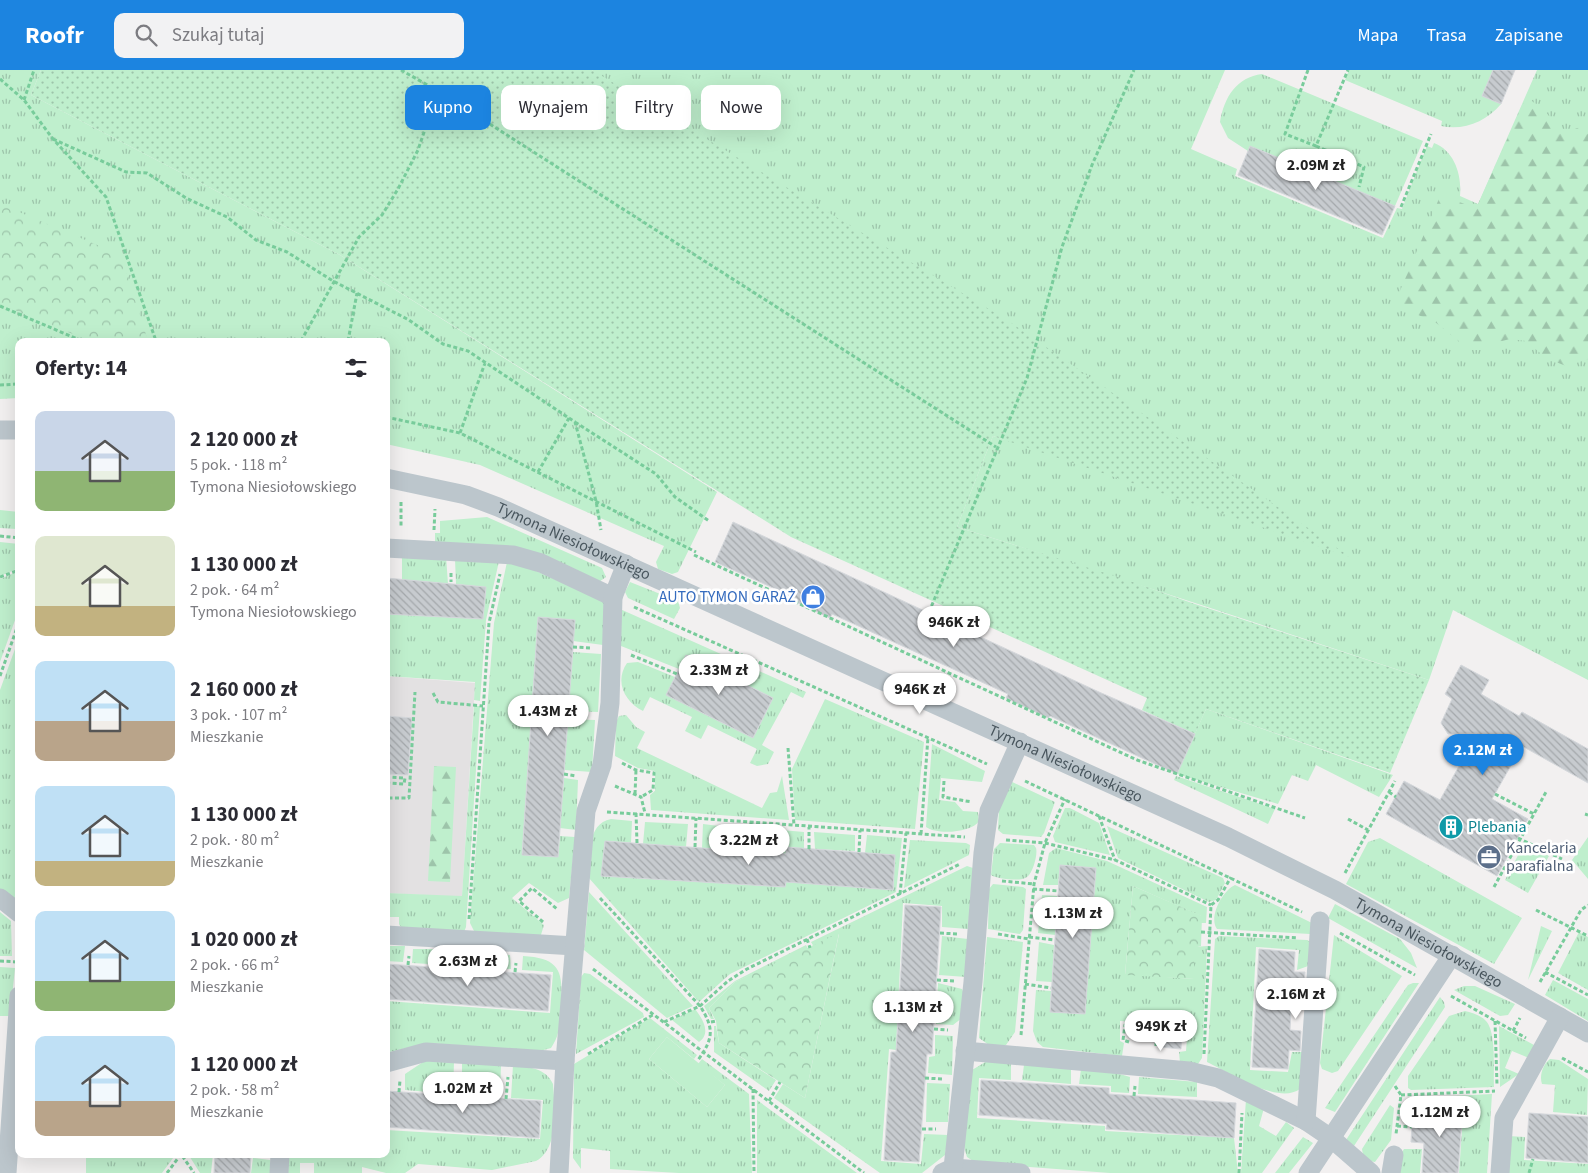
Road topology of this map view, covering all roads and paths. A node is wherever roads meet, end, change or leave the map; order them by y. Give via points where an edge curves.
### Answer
1 (34, 70) edge
2 (401, 70) edge
3 (1134, 70) edge
4 (1308, 70) edge
5 (1348, 70) edge
6 (0, 79) edge
7 (427, 85) edge
8 (24, 100) junction
9 (491, 125) edge
10 (425, 130) edge
11 (1430, 134) dead end
12 (53, 139) junction
13 (1316, 146) junction
14 (1359, 187) dead end
15 (1401, 207) dead end
16 (333, 281) junction
17 (357, 293) junction
18 (0, 306) edge
19 (75, 338) edge
20 (155, 338) edge
21 (303, 338) edge
22 (349, 338) edge
23 (485, 363) junction
24 (15, 384) edge
25 (0, 385) edge
26 (390, 418) edge
27 (569, 418) junction
28 (575, 422) junction
29 (0, 430) edge
30 (15, 430) edge
31 (460, 433) junction
32 (996, 447) junction
33 (538, 472) junction
34 (390, 479) edge
35 (401, 500) dead end
36 (596, 501) junction
37 (435, 503) dead end
38 (709, 521) dead end
39 (0, 536) edge
40 (15, 538) edge
41 (394, 548) edge
42 (432, 550) junction
43 (504, 554) junction
44 (605, 555) junction
45 (626, 564) junction
46 (15, 571) edge
47 (0, 577) edge
48 (613, 597) junction
49 (928, 612) dead end
50 (15, 633) edge
51 (612, 650) junction
52 (677, 674) dead end
53 (0, 676) edge
54 (415, 692) dead end
55 (434, 693) dead end
56 (483, 706) junction
57 (928, 738) junction
58 (1020, 742) junction
59 (788, 748) dead end
60 (604, 754) junction
61 (636, 770) junction
62 (1006, 772) junction
63 (390, 777) edge
64 (599, 779) junction
65 (944, 781) dead end
66 (1395, 781) dead end
67 (390, 783) edge
68 (1389, 792) junction
69 (1546, 792) dead end
70 (635, 794) junction
71 (1495, 794) dead end
72 (641, 797) junction
73 (1396, 797) dead end
74 (390, 798) edge
75 (1064, 799) junction
76 (991, 805) junction
77 (586, 811) junction
78 (636, 813) junction
79 (645, 813) junction
80 (1534, 814) junction
81 (1099, 815) junction
82 (696, 818) junction
83 (1305, 818) dead end
84 (1348, 819) dead end
85 (751, 822) junction
86 (794, 825) junction
87 (809, 826) junction
88 (860, 830) junction
89 (1368, 830) junction
90 (906, 833) junction
91 (921, 834) junction
92 (1519, 839) junction
93 (637, 843) dead end
94 (1045, 843) junction
95 (984, 845) junction
96 (695, 847) dead end
97 (809, 849) dead end
98 (748, 851) dead end
99 (859, 852) dead end
100 (1562, 859) dead end
101 (1115, 860) junction
102 (1231, 877) junction
103 (581, 878) junction
104 (981, 880) junction
105 (1033, 886) junction
106 (1494, 887) dead end
107 (1335, 890) junction
108 (1058, 891) dead end
109 (900, 894) junction
110 (0, 898) edge
111 (1211, 905) junction
112 (1588, 905) edge
113 (15, 910) edge
114 (1536, 910) dead end
115 (577, 925) junction
116 (1571, 927) junction
117 (977, 930) junction
118 (1319, 930) junction
119 (1201, 932) dead end
120 (1210, 933) junction
121 (390, 935) edge
122 (1588, 936) edge
123 (1029, 938) junction
124 (807, 939) junction
125 (467, 940) junction
126 (1054, 940) dead end
127 (810, 948) dead end
128 (573, 949) junction
129 (1452, 955) junction
130 (0, 961) edge
131 (15, 962) edge
132 (467, 969) dead end
133 (1545, 972) junction
134 (1025, 984) junction
135 (1432, 985) junction
136 (1051, 988) dead end
137 (1588, 995) edge
138 (1529, 999) junction
139 (700, 1006) junction
140 (654, 1014) junction
141 (1156, 1017) dead end
142 (1560, 1017) junction
143 (716, 1021) dead end
144 (1495, 1021) junction
145 (664, 1022) junction
146 (710, 1022) junction
147 (1156, 1027) junction
148 (1513, 1030) junction
149 (1588, 1033) edge
150 (1128, 1042) dead end
151 (1544, 1048) junction
152 (965, 1051) junction
153 (704, 1052) junction
154 (15, 1055) edge
155 (1019, 1056) junction
156 (698, 1060) dead end
157 (565, 1061) junction
158 (390, 1063) edge
159 (1156, 1068) junction
160 (1588, 1072) edge
161 (1203, 1074) junction
162 (780, 1082) dead end
163 (1395, 1086) dead end
164 (753, 1089) junction
165 (1244, 1090) junction
166 (1400, 1095) junction
167 (769, 1101) junction
168 (1306, 1121) junction
169 (1397, 1126) junction
170 (1412, 1127) dead end
171 (1331, 1138) junction
172 (178, 1158) edge
173 (184, 1158) edge
174 (280, 1158) edge
175 (1534, 1159) dead end
176 (1393, 1164) edge
177 (947, 1171) edge
178 (7, 1173) edge
179 (167, 1173) edge
180 (194, 1173) edge
181 (279, 1173) edge
182 (559, 1173) edge
183 (754, 1173) edge
184 (864, 1173) edge
185 (1021, 1173) edge
186 (1239, 1173) edge
187 (1308, 1173) edge
188 (1371, 1173) edge
189 (1500, 1173) edge
190 (1529, 1173) edge

1 - 8 path
2 - 7 path
3 - 32 path via 1092,165 1062,247 1027,378
4 - 13 path via 1284,134
5 - 13 path
6 - 8 path
8 - 12 path
9 - 32 path
10 - 16 path via 418,150 382,216 359,237
11 - 15 path
12 - 16 path via 126,172 148,173 186,198 227,217 256,240 287,252
12 - 20 path via 106,197
13 - 14 path via 1364,167
16 - 17 path
16 - 21 path
17 - 22 path
17 - 23 path via 409,320 443,344 468,351
18 - 19 path
23 - 27 path
23 - 31 path
24 - 25 path
26 - 31 path
27 - 28 path
27 - 33 path
28 - 36 path
28 - 38 path via 656,474 675,497
29 - 30 street
31 - 33 path
32 - 49 path
33 - 36 path
34 - 44 street, Tymona Niesiołowskiego via 466,495
35 - 41 path
36 - 44 path
36 - 83 path via 695,553 1137,760
37 - 42 path
39 - 40 path
41 - 42 street
42 - 43 street
43 - 48 street via 541,563
43 - 56 path via 489,623
44 - 45 street, Tymona Niesiołowskiego
45 - 48 street
45 - 58 street, Tymona Niesiołowskiego
46 - 47 path
48 - 51 street
48 - 57 path
50 - 53 path
51 - 52 path via 627,652
51 - 60 street
54 - 74 path via 409,798
55 - 56 path via 438,702
56 - 125 path
57 - 62 path
57 - 91 path
58 - 62 street
58 - 107 street, Tymona Niesiołowskiego via 1196,821
59 - 86 path
60 - 61 path
60 - 64 street
61 - 70 path
61 - 72 path via 654,773 653,790
62 - 75 path
62 - 76 street
63 - 67 path via 405,778 404,784
64 - 70 path
64 - 77 street
65 - 76 path via 943,797
66 - 68 path
68 - 73 path
68 - 89 path
69 - 80 path
70 - 72 path
71 - 80 path
72 - 79 path
75 - 81 path
75 - 94 path
76 - 95 street
77 - 78 path
77 - 103 street
78 - 79 path
78 - 93 path
79 - 82 path
80 - 92 path
81 - 101 path
81 - 102 path
82 - 85 path
82 - 96 path
84 - 89 path
85 - 86 path
85 - 98 path
86 - 87 path
87 - 88 path
87 - 97 path
88 - 90 path
88 - 99 path
89 - 107 path
90 - 91 path
90 - 109 path
91 - 95 path
92 - 100 path
92 - 106 path
94 - 95 path
94 - 101 path
94 - 105 path
95 - 104 street
95 - 109 path
101 - 111 path
102 - 111 path via 1218,900
102 - 118 path
103 - 115 street
103 - 139 path
104 - 105 path
104 - 117 street
105 - 108 path
105 - 123 path
107 - 129 street, Tymona Niesiołowskiego
109 - 124 path
110 - 113 street
111 - 120 path
112 - 116 path
114 - 116 path
115 - 128 street
115 - 128 path via 532,888 519,901
116 - 122 path
116 - 133 path
117 - 123 path
117 - 152 street
118 - 120 path
118 - 135 path
118 - 168 street
119 - 120 path
120 - 161 path
121 - 125 street
123 - 126 path
123 - 134 path
124 - 127 path
124 - 139 path via 734,977
125 - 128 street
125 - 132 path
128 - 140 path
128 - 157 street
129 - 135 street
129 - 138 street, Tymona Niesiołowskiego
130 - 131 path
133 - 137 path
133 - 138 path
134 - 136 path
134 - 155 path
135 - 144 path
135 - 171 street
138 - 142 street, Tymona Niesiołowskiego
138 - 148 path
139 - 145 path
139 - 146 path
140 - 145 path
140 - 157 path via 578,1060
141 - 147 path
142 - 149 street, Tymona Niesiołowskiego
142 - 151 street
143 - 146 path
144 - 148 path
144 - 166 path via 1497,1091
145 - 153 path
146 - 153 path via 709,1042
147 - 150 path via 1125,1024 1123,1040
147 - 159 path
148 - 151 path
151 - 160 path
151 - 189 street via 1504,1118
152 - 155 street
152 - 177 street
153 - 156 path
153 - 164 path
154 - 178 street
155 - 159 street
157 - 158 street via 433,1052 417,1053
157 - 182 street
159 - 161 street
161 - 165 street
162 - 167 path
163 - 166 path
164 - 167 path
164 - 183 path
165 - 168 street
165 - 186 path
166 - 169 path
167 - 184 path
168 - 171 street
169 - 170 path
169 - 176 path
171 - 187 street
171 - 188 street
172 - 179 path
173 - 180 path
174 - 181 street
175 - 190 path
177 - 185 street

